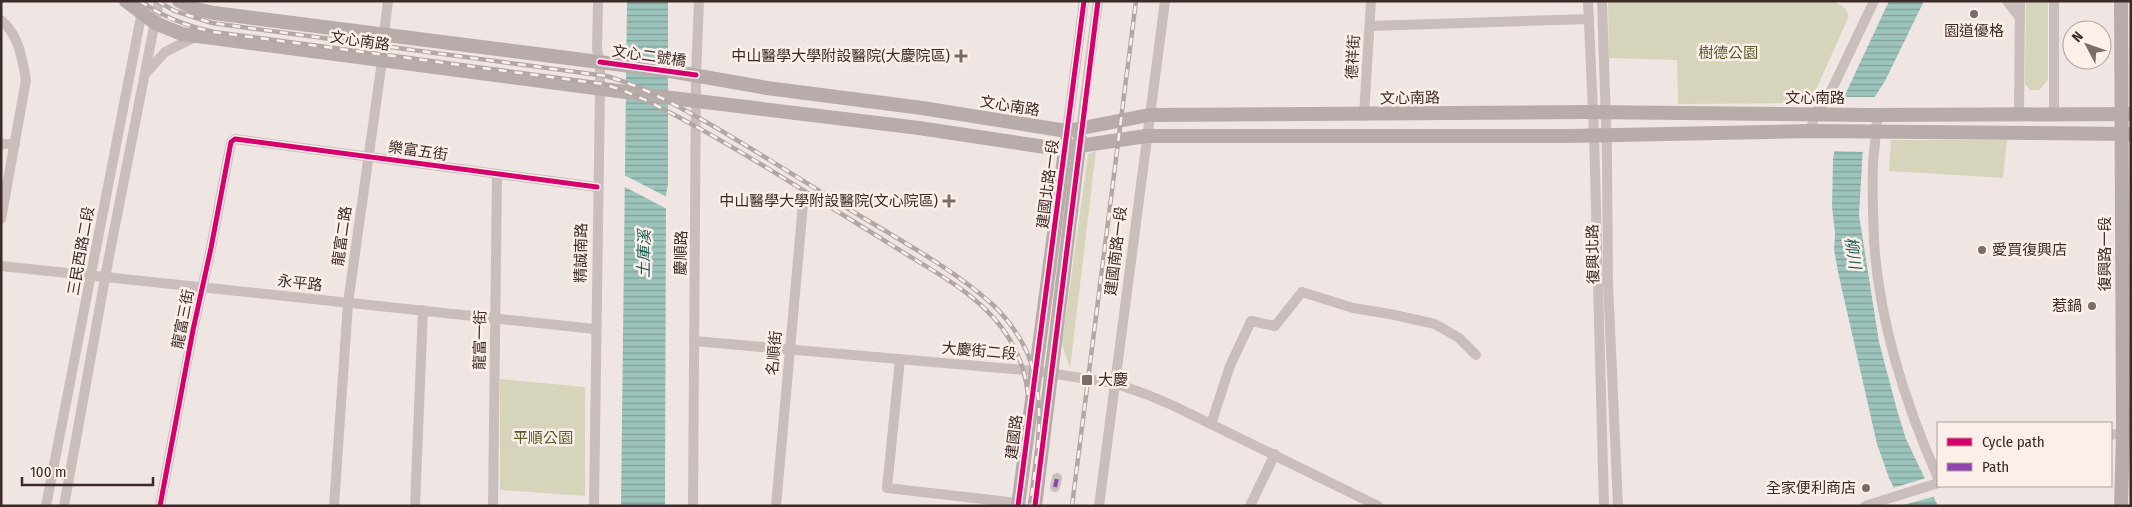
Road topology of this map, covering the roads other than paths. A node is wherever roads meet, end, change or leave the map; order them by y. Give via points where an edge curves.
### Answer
1 (126, 1) edge
2 (159, 1) edge
3 (179, 1) edge
4 (197, 1) edge
5 (388, 1) edge
6 (598, 1) edge
7 (699, 1) edge
8 (1084, 1) edge
9 (1098, 1) edge
10 (1165, 1) edge
11 (1371, 1) edge
12 (1588, 1) edge
13 (1602, 1) edge
14 (1874, 1) edge
15 (2007, 1) edge
16 (2020, 1) edge
17 (2054, 1) edge
18 (2121, 1) edge
19 (143, 8) edge
20 (207, 12) junction
21 (2020, 18) junction
22 (1588, 19) junction
23 (1, 20) edge
24 (155, 23) junction
25 (1370, 26) junction
26 (384, 34) junction
27 (197, 36) junction
28 (382, 61) junction
29 (600, 62) junction
30 (145, 75) junction
31 (696, 75) junction
32 (600, 89) junction
33 (695, 100) junction
34 (1599, 113) junction
35 (2019, 114) junction
36 (2054, 114) junction
37 (2126, 114) edge
38 (1149, 115) junction
39 (1364, 115) junction
40 (1814, 115) junction
41 (1874, 115) junction
42 (1081, 128) junction
43 (1067, 131) junction
44 (1811, 132) junction
45 (1872, 133) junction
46 (2126, 133) edge
47 (1600, 134) junction
48 (1146, 136) junction
49 (235, 139) joint
50 (1, 144) edge
51 (15, 144) junction
52 (1079, 146) junction
53 (1065, 150) junction
54 (368, 157) junction
55 (497, 174) junction
56 (597, 187) junction
57 (803, 204) dead end
58 (1, 219) edge
59 (1, 266) edge
60 (92, 275) junction
61 (105, 277) junction
62 (202, 288) junction
63 (348, 303) junction
64 (423, 310) junction
65 (495, 318) junction
66 (595, 328) junction
67 (694, 341) junction
68 (789, 350) junction
69 (1476, 355) dead end
70 (900, 358) junction
71 (1036, 371) junction
72 (1050, 373) junction
73 (1114, 383) junction
74 (1211, 424) junction
75 (2122, 432) edge
76 (1275, 454) junction
77 (1937, 478) edge
78 (1937, 481) edge
79 (1018, 504) edge
80 (46, 506) edge
81 (64, 506) edge
82 (160, 506) edge
83 (334, 506) edge
84 (415, 506) edge
85 (493, 506) edge
86 (594, 506) edge
87 (693, 506) edge
88 (776, 506) edge
89 (1034, 506) edge
90 (1099, 506) edge
91 (1250, 506) edge
92 (1378, 506) edge
93 (1604, 506) edge
94 (1618, 506) edge
95 (1865, 506) edge
96 (2121, 506) edge

1 - 19 main road, 文心南路
2 - 24 street, 三民西路二段
3 - 20 main road, 文心南路
4 - 20 street
5 - 26 street
6 - 29 street, 精誠南路 via 597,49
7 - 31 street, 慶順路
8 - 43 street, 建國北路一段
9 - 42 street, 建國北路一段
10 - 38 street, 建國南路一段
11 - 25 street, 德祥街
12 - 22 street, 復興北路
13 - 34 street, 復興北路
14 - 40 street via 1830,93
15 - 21 street
16 - 21 street
17 - 36 street
18 - 37 main road, 復興路一段
19 - 24 main road, 文心南路
19 - 60 street, 三民西路二段
20 - 26 main road, 文心南路
21 - 35 street
22 - 25 street
22 - 34 street, 復興北路
23 - 51 street via 17,42 26,80
24 - 27 main road, 文心南路 via 182,34
24 - 30 street, 三民西路二段
25 - 39 street, 德祥街
26 - 29 main road, 文心南路
27 - 28 main road, 文心南路
27 - 30 street via 165,52
28 - 32 main road, 文心南路
28 - 54 street, 龍富二路
29 - 31 main road, 文心二號橋
29 - 32 street, 精誠南路
30 - 61 street, 三民西路二段
31 - 33 street, 慶順路
31 - 43 main road, 文心南路
32 - 33 main road
32 - 56 street, 精誠南路
33 - 53 main road
33 - 67 street, 慶順路
34 - 39 main road, 文心南路
34 - 40 main road, 文心南路
34 - 47 street, 復興北路
35 - 36 main road, 文心南路
35 - 41 main road, 文心南路
36 - 37 main road, 文心南路
37 - 46 main road, 復興路一段
38 - 39 main road, 文心南路
38 - 42 main road, 文心南路
38 - 48 street, 建國南路一段
40 - 41 main road, 文心南路
40 - 44 street
41 - 45 street
42 - 43 main road, 文心南路
42 - 52 main road, 建國北路一段
43 - 53 main road, 建國北路一段
44 - 45 main road
44 - 47 main road
45 - 46 main road
45 - 77 street via 1874,241 1886,326 1917,428
46 - 75 main road, 復興路一段
47 - 48 main road
47 - 93 street, 復興北路
47 - 94 street, 復興北路
48 - 52 main road
48 - 73 street, 建國南路一段
49 - 54 street, 樂富五街
49 - 62 street, 龍富三街 via 231,142
50 - 51 street
51 - 58 street
52 - 53 main road
52 - 72 main road, 建國北路一段
53 - 71 main road, 建國北路一段
54 - 55 street, 樂富五街
54 - 63 street, 龍富二路
55 - 56 street, 樂富五街
55 - 65 street, 龍富一街
56 - 66 street, 精誠南路
57 - 68 street, 名順街
59 - 60 street, 永平路
60 - 61 street, 永平路
60 - 80 street, 三民西路二段
61 - 62 street, 永平路
61 - 81 street, 三民西路二段
62 - 63 street, 永平路
62 - 82 street, 龍富三街
63 - 64 street, 永平路
63 - 83 street, 龍富二路
64 - 65 street, 永平路
64 - 84 street
65 - 66 street, 永平路
65 - 85 street, 龍富一街
66 - 86 street, 精誠南路
67 - 68 street, 大慶街二段
67 - 87 street, 慶順路
68 - 70 street, 大慶街二段
68 - 88 street, 名順街
69 - 74 street via 1459,338 1435,324 1354,308 1302,292 1275,326 1251,320 1230,366
70 - 71 street, 大慶街二段
70 - 79 street via 887,488
71 - 72 street, 大慶街二段
71 - 79 main road, 建國路
72 - 73 street, 大慶街二段
72 - 89 main road, 建國路
73 - 74 street, 大慶街二段 via 1148,394
73 - 90 street, 建國南路一段
74 - 76 street, 大慶街二段
75 - 96 main road, 復興路一段
76 - 91 street
76 - 92 street, 大慶街二段
78 - 95 street

